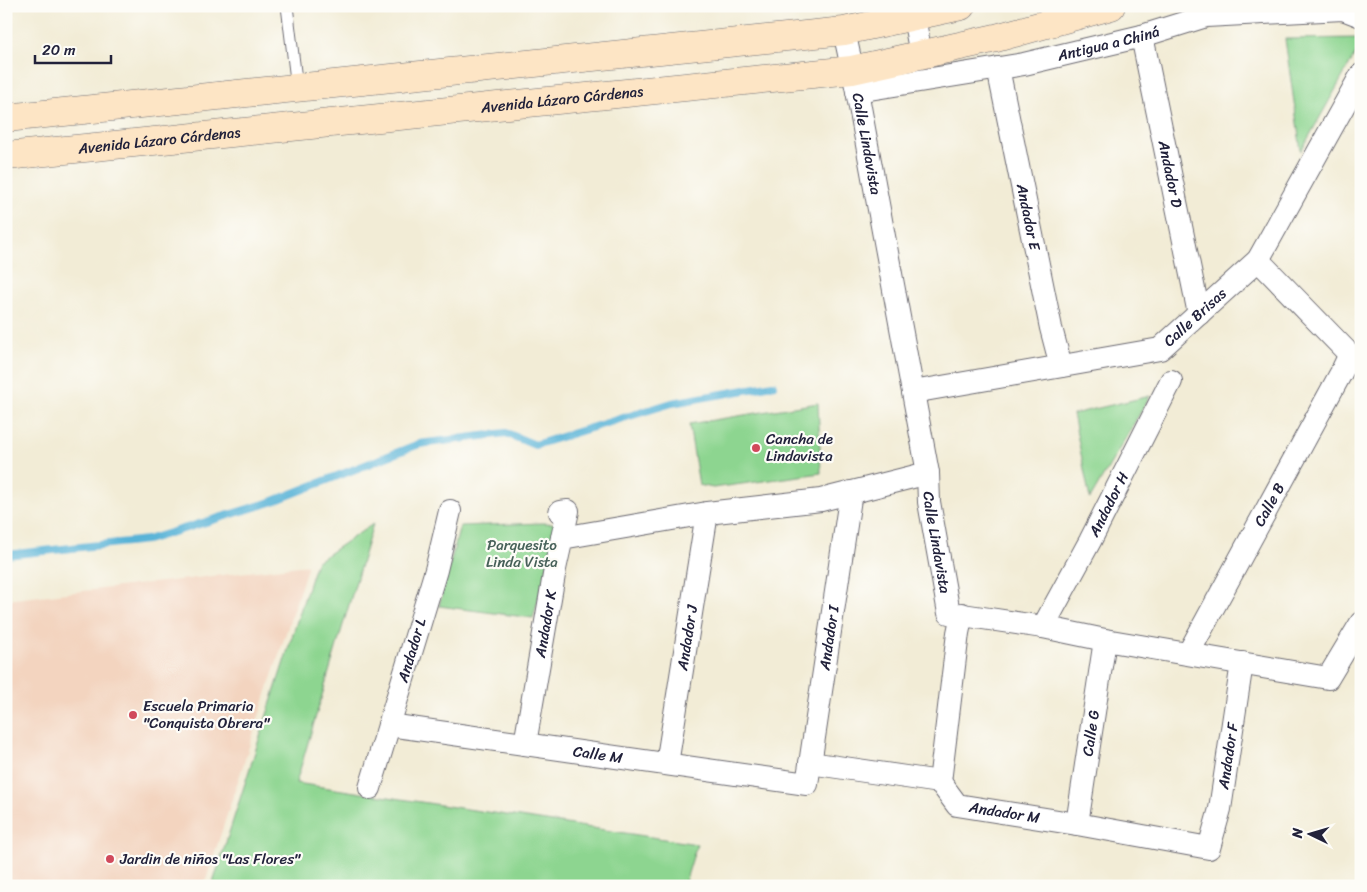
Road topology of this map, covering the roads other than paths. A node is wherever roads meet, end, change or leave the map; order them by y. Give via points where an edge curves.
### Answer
1 (287, 6) edge
2 (961, 6) edge
3 (1111, 6) edge
4 (1348, 10) edge
5 (1219, 11) edge
6 (914, 12) edge
7 (844, 32) junction
8 (1142, 36) junction
9 (921, 55) junction
10 (998, 68) junction
11 (1361, 75) edge
12 (854, 80) junction
13 (297, 88) junction
14 (6, 118) edge
15 (6, 156) edge
16 (1258, 260) junction
17 (1198, 314) junction
18 (1355, 359) edge
19 (1061, 366) junction
20 (1172, 381) dead end
21 (913, 392) junction
22 (928, 473) junction
23 (851, 492) junction
24 (450, 511) dead end
25 (560, 512) dead end
26 (707, 513) junction
27 (562, 538) junction
28 (962, 614) junction
29 (1361, 623) edge
30 (1043, 627) junction
31 (1105, 640) junction
32 (1188, 654) junction
33 (1242, 663) junction
34 (389, 725) junction
35 (525, 744) junction
36 (667, 764) junction
37 (808, 773) junction
38 (940, 782) junction
39 (370, 788) dead end
40 (1077, 824) junction
41 (1209, 848) joint

1 - 13 lane
2 - 6 main road
3 - 9 main road, Avenida Lázaro Cárdenas
4 - 5 street, Antigua a Chiná
5 - 8 street, Antigua a Chiná
6 - 7 main road
6 - 9 street
7 - 12 street, Calle Lindavista
7 - 13 main road
8 - 10 street, Antigua a Chiná
8 - 17 street, Andador D
9 - 12 main road, Avenida Lázaro Cárdenas
10 - 12 street, Antigua a Chiná
10 - 19 street, Andador E
11 - 16 street, Calle Brisas
12 - 15 main road, Avenida Lázaro Cárdenas
12 - 21 street, Calle Lindavista
13 - 14 main road
16 - 17 street, Calle Brisas
16 - 18 street
17 - 19 street, Calle Brisas via 1160,349
18 - 32 street, Calle B via 1336,382
19 - 21 street, Calle Brisas
20 - 30 street, Andador H
21 - 22 street, Calle Lindavista
22 - 23 street
22 - 28 street, Calle Lindavista via 929,502 949,613
23 - 26 street via 821,500
23 - 37 street, Andador I
24 - 34 street, Andador L via 436,570
25 - 27 street, Andador K via 568,511
26 - 27 street
26 - 36 street, Andador J
27 - 35 street, Andador K
28 - 30 street
28 - 38 street
29 - 33 street via 1328,678
30 - 31 street
31 - 32 street
31 - 40 street, Calle G
32 - 33 street
33 - 41 street, Andador F via 1220,809
34 - 35 street, Calle M
34 - 39 street, Andador L
35 - 36 street, Calle M
36 - 37 street, Calle M
37 - 38 street
38 - 40 street, Andador M via 957,805
40 - 41 street, Andador M

